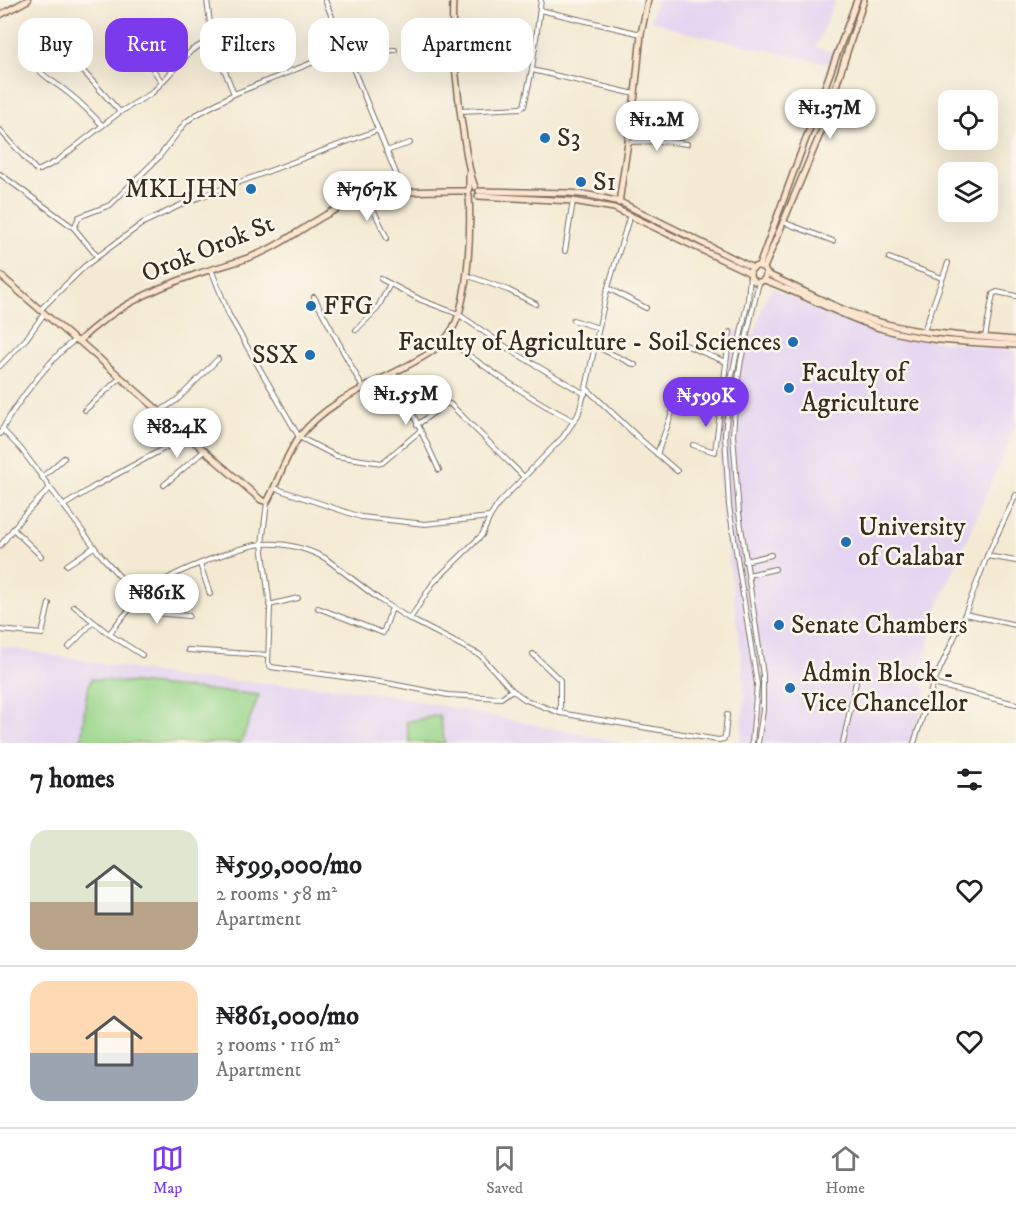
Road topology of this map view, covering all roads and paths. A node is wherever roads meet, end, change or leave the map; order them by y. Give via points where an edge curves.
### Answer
1 (28, 0) edge
2 (207, 0) edge
3 (325, 0) edge
4 (453, 0) edge
5 (541, 0) edge
6 (648, 0) edge
7 (856, 0) edge
8 (864, 0) edge
9 (540, 10) junction
10 (0, 14) edge
11 (209, 18) edge
12 (332, 18) edge
13 (453, 18) edge
14 (640, 34) junction
15 (200, 46) edge
16 (535, 49) joint
17 (389, 50) edge
18 (395, 50) dead end
19 (533, 63) edge
20 (308, 66) edge
21 (533, 70) edge
22 (39, 72) edge
23 (84, 72) edge
24 (155, 72) edge
25 (225, 72) edge
26 (353, 72) edge
27 (456, 72) edge
28 (532, 72) edge
29 (162, 82) junction
30 (234, 94) junction
31 (635, 94) junction
32 (460, 111) junction
33 (120, 112) junction
34 (102, 125) junction
35 (0, 130) edge
36 (378, 130) junction
37 (628, 141) junction
38 (410, 144) dead end
39 (687, 144) dead end
40 (386, 151) junction
41 (0, 174) edge
42 (474, 192) junction
43 (404, 193) junction
44 (370, 197) junction
45 (573, 201) junction
46 (620, 202) junction
47 (618, 210) junction
48 (630, 215) junction
49 (783, 222) junction
50 (74, 228) junction
51 (387, 238) dead end
52 (833, 241) dead end
53 (564, 251) dead end
54 (97, 256) junction
55 (889, 258) dead end
56 (948, 263) dead end
57 (211, 269) junction
58 (757, 271) junction
59 (0, 275) edge
60 (466, 275) junction
61 (942, 278) junction
62 (381, 279) dead end
63 (761, 281) junction
64 (390, 284) junction
65 (608, 288) junction
66 (1016, 296) edge
67 (314, 297) dead end
68 (536, 304) dead end
69 (646, 308) dead end
70 (42, 312) junction
71 (458, 314) junction
72 (573, 320) dead end
73 (599, 328) junction
74 (356, 330) dead end
75 (924, 331) junction
76 (730, 332) dead end
77 (985, 337) junction
78 (446, 339) junction
79 (1016, 340) edge
80 (77, 341) junction
81 (678, 342) dead end
82 (1016, 345) edge
83 (595, 346) junction
84 (218, 359) dead end
85 (726, 362) junction
86 (635, 365) dead end
87 (0, 366) edge
88 (394, 373) junction
89 (121, 377) junction
90 (684, 381) dead end
91 (363, 388) junction
92 (586, 388) junction
93 (585, 394) junction
94 (679, 394) junction
95 (719, 408) junction
96 (85, 410) dead end
97 (160, 411) junction
98 (574, 421) junction
99 (417, 425) junction
100 (420, 431) junction
101 (1, 433) edge
102 (187, 435) junction
103 (299, 437) junction
104 (693, 445) dead end
105 (204, 451) junction
106 (657, 454) junction
107 (64, 458) dead end
108 (439, 470) dead end
109 (677, 471) dead end
110 (42, 477) junction
111 (524, 477) junction
112 (164, 485) dead end
113 (273, 487) junction
114 (50, 488) junction
115 (1016, 495) edge
116 (267, 502) junction
117 (63, 506) junction
118 (490, 517) junction
119 (13, 529) junction
120 (262, 544) junction
121 (0, 546) edge
122 (94, 547) junction
123 (771, 555) dead end
124 (41, 556) dead end
125 (987, 556) junction
126 (746, 561) junction
127 (1016, 561) edge
128 (200, 564) junction
129 (67, 565) dead end
130 (776, 569) dead end
131 (748, 575) junction
132 (210, 594) dead end
133 (298, 598) dead end
134 (139, 599) junction
135 (49, 604) dead end
136 (269, 605) junction
137 (74, 606) dead end
138 (318, 608) dead end
139 (392, 608) junction
140 (965, 614) junction
141 (189, 616) dead end
142 (410, 619) junction
143 (93, 622) junction
144 (1016, 625) edge
145 (0, 630) edge
146 (109, 634) junction
147 (69, 647) dead end
148 (188, 650) dead end
149 (533, 654) dead end
150 (142, 655) dead end
151 (268, 656) junction
152 (856, 681) dead end
153 (933, 684) junction
154 (512, 690) junction
155 (1016, 704) edge
156 (560, 714) junction
157 (727, 715) dead end
158 (753, 741) edge
159 (760, 742) edge
160 (843, 743) edge
161 (914, 743) edge

1 - 10 main road
2 - 11 street
3 - 12 street
4 - 13 main road
5 - 9 street
6 - 14 main road
7 - 58 main road
8 - 49 main road via 821,132
9 - 14 street
9 - 16 street
14 - 31 main road
15 - 29 street
16 - 19 street
17 - 18 street
20 - 30 street
21 - 31 street
22 - 34 street
23 - 33 street
24 - 29 street
25 - 30 street
26 - 36 street
27 - 32 main road
28 - 32 street via 523,108
29 - 33 street via 145,98
30 - 50 street via 190,118 159,157 115,200 104,209 79,217
31 - 37 main road
32 - 42 main road
33 - 34 street
34 - 35 street via 38,171
36 - 40 street
36 - 54 street via 187,202 130,231
37 - 39 street
37 - 46 main road
38 - 40 street
40 - 43 street
41 - 50 street
42 - 43 main road, Orok Orok St
42 - 45 main road
42 - 46 main road via 569,193
42 - 60 main road
43 - 44 main road, Orok Orok St
44 - 51 street
44 - 57 main road, Orok Orok St via 341,207 265,251
45 - 47 main road
45 - 53 street
46 - 47 main road
46 - 58 main road
47 - 48 main road
48 - 58 main road
48 - 65 street
49 - 52 street
49 - 58 main road
50 - 54 street
54 - 70 street
55 - 61 street
56 - 61 street
57 - 80 main road, Orok Orok St via 136,300
57 - 103 street via 229,315
58 - 63 main road
58 - 63 main road via 754,280
58 - 75 main road via 871,319
58 - 158 street via 730,380 725,434 729,507 758,684
59 - 70 main road
60 - 68 street
60 - 71 main road
61 - 75 street
62 - 64 street
63 - 82 main road via 893,332
63 - 126 street via 741,360 734,423 735,482
64 - 71 street
64 - 74 street via 377,309
65 - 69 street
65 - 73 street
66 - 77 street via 993,294
67 - 91 street
70 - 80 main road
70 - 87 street via 26,339
71 - 78 main road
71 - 93 street
72 - 73 street
73 - 83 street
75 - 77 main road
76 - 85 street
77 - 79 main road
78 - 88 main road
78 - 98 street via 496,376
80 - 89 main road
80 - 101 street via 51,361
81 - 85 street
83 - 86 street
83 - 92 street
84 - 97 street via 177,400
85 - 95 street
88 - 91 main road
88 - 99 street
89 - 96 street
89 - 97 main road
90 - 94 street
91 - 103 main road via 329,410
92 - 93 street
92 - 106 street
93 - 98 street
94 - 95 street
94 - 106 street
95 - 104 street via 714,452
97 - 102 main road
98 - 111 street
99 - 100 street
99 - 111 street via 450,404
100 - 103 street via 382,463 336,456
100 - 108 street
101 - 110 street via 21,449
102 - 105 main road
102 - 117 street
103 - 113 main road
105 - 112 street
105 - 116 main road
106 - 109 street
107 - 110 street
110 - 114 street
111 - 118 street
113 - 116 main road
113 - 118 street via 376,520 425,524
114 - 117 street
114 - 119 street
115 - 125 street
116 - 120 street
117 - 122 street
118 - 142 street via 482,535 433,583
119 - 121 street
119 - 124 street
120 - 128 street
120 - 136 street
120 - 139 street via 315,553
122 - 129 street
122 - 134 street
123 - 126 street
125 - 127 street
125 - 140 street
126 - 131 street
128 - 132 street
128 - 134 street via 167,578
130 - 131 street
131 - 159 street via 764,684
133 - 136 street
134 - 141 street via 155,613
134 - 146 street
135 - 145 street via 42,634
136 - 151 street
137 - 143 street
138 - 139 street via 383,633
139 - 142 street
140 - 144 street
140 - 153 street
142 - 154 street via 480,655
143 - 146 street
143 - 147 street
146 - 150 street
148 - 151 street
149 - 156 street via 560,680
151 - 154 street via 271,668 448,695 501,699
152 - 160 street
153 - 155 street
153 - 161 street
154 - 156 street
156 - 157 street via 718,740 726,736
158 - 159 street

